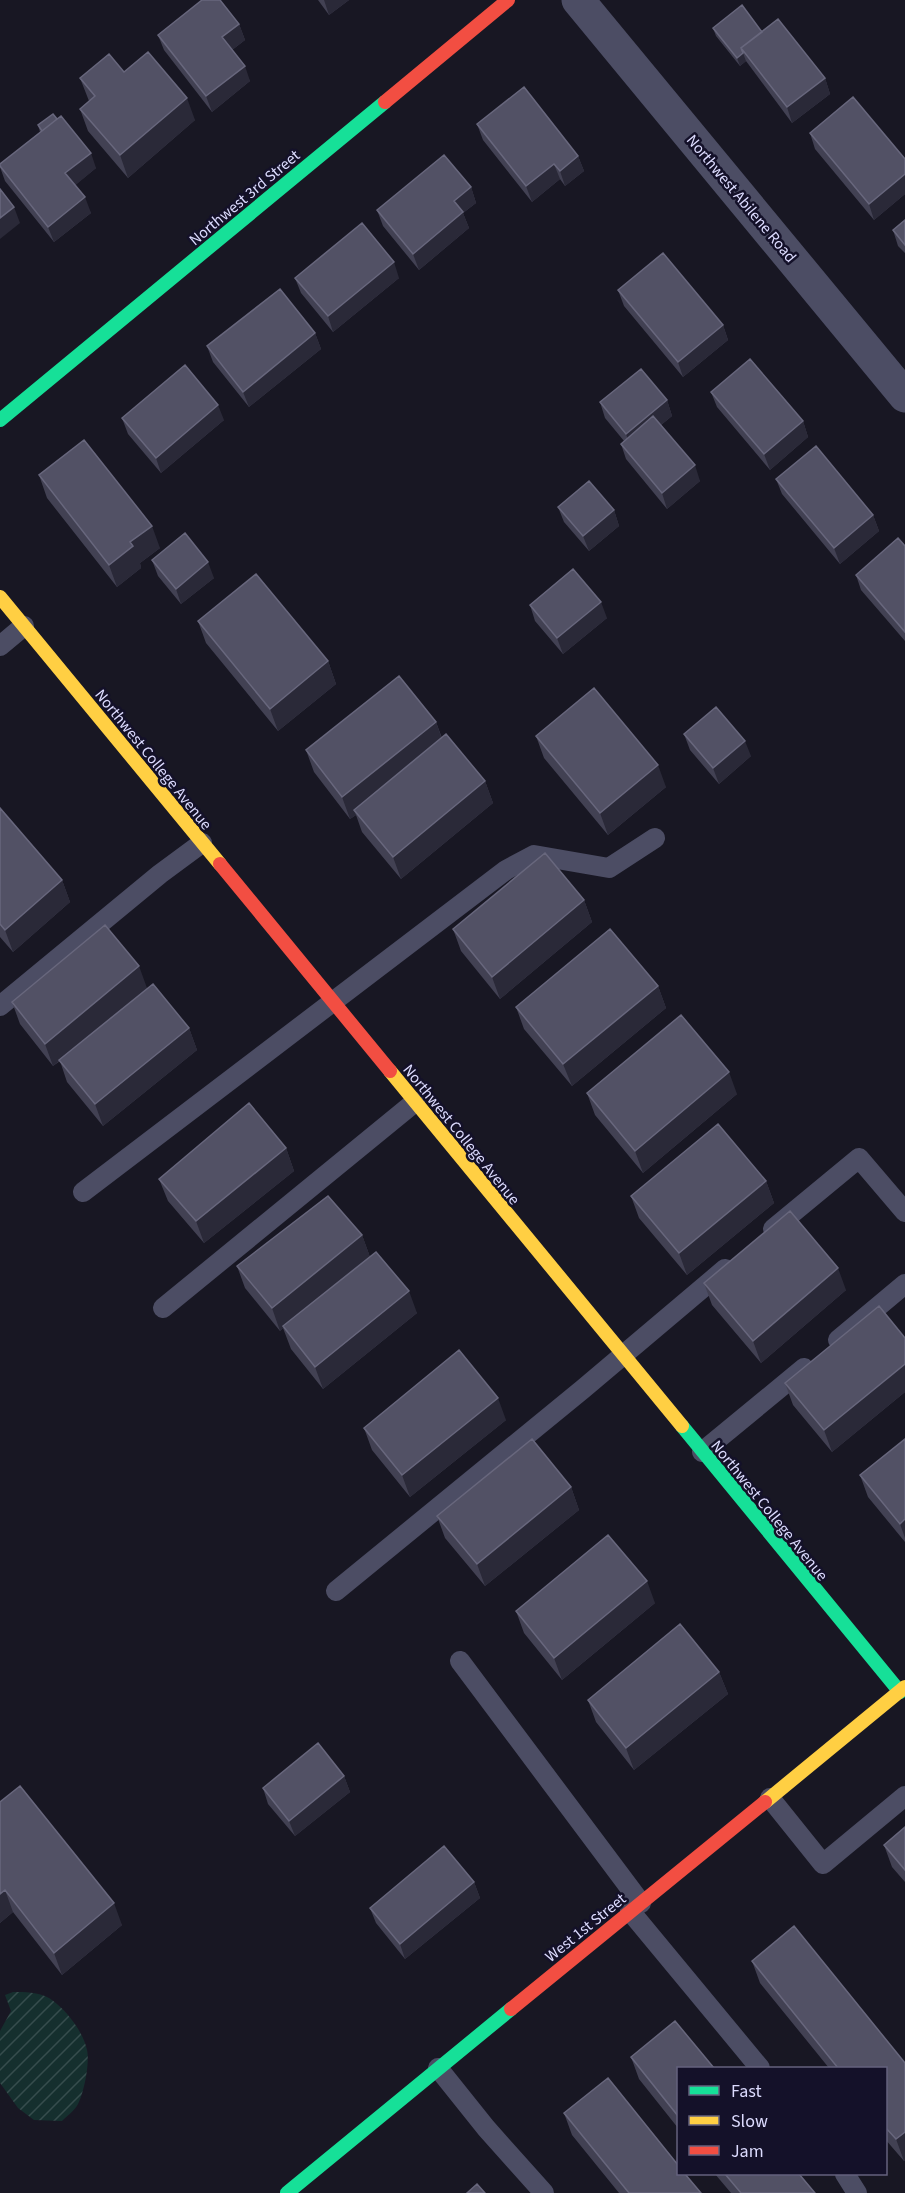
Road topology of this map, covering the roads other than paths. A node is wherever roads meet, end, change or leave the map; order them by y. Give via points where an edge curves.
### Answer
1 (508, 0) edge
2 (578, 0) edge
3 (905, 396) edge
4 (0, 420) edge
5 (0, 597) edge
6 (24, 626) junction
7 (0, 646) edge
8 (655, 838) dead end
9 (202, 843) junction
10 (331, 1001) junction
11 (0, 1005) edge
12 (415, 1102) junction
13 (83, 1192) dead end
14 (905, 1212) edge
15 (760, 1239) edge
16 (742, 1254) edge
17 (905, 1284) edge
18 (163, 1308) dead end
19 (622, 1355) junction
20 (702, 1452) junction
21 (336, 1591) dead end
22 (460, 1661) dead end
23 (902, 1690) edge
24 (905, 1796) edge
25 (770, 1798) junction
26 (636, 1907) junction
27 (758, 2067) edge
28 (438, 2068) junction
29 (846, 2175) edge
30 (286, 2193) edge
31 (544, 2193) edge
32 (857, 2193) edge

1 - 4 street, Northwest 3rd Street
2 - 3 street, Northwest Abilene Road
5 - 6 street, Northwest College Avenue
6 - 7 lane
6 - 9 street, Northwest College Avenue
8 - 10 lane via 609,868 534,855 506,870
9 - 10 street, Northwest College Avenue
9 - 11 lane
10 - 12 street, Northwest College Avenue
10 - 13 lane
12 - 18 lane
12 - 19 street, Northwest College Avenue
14 - 15 lane via 859,1158
16 - 19 lane
17 - 20 lane
19 - 20 street, Northwest College Avenue
19 - 21 lane
20 - 23 street, Northwest College Avenue
22 - 26 lane
23 - 25 street, West 1st Street
24 - 25 lane via 823,1864
25 - 26 street, West 1st Street
26 - 27 lane
26 - 28 street, West 1st Street
28 - 30 street, West 1st Street
28 - 31 lane
29 - 32 lane

